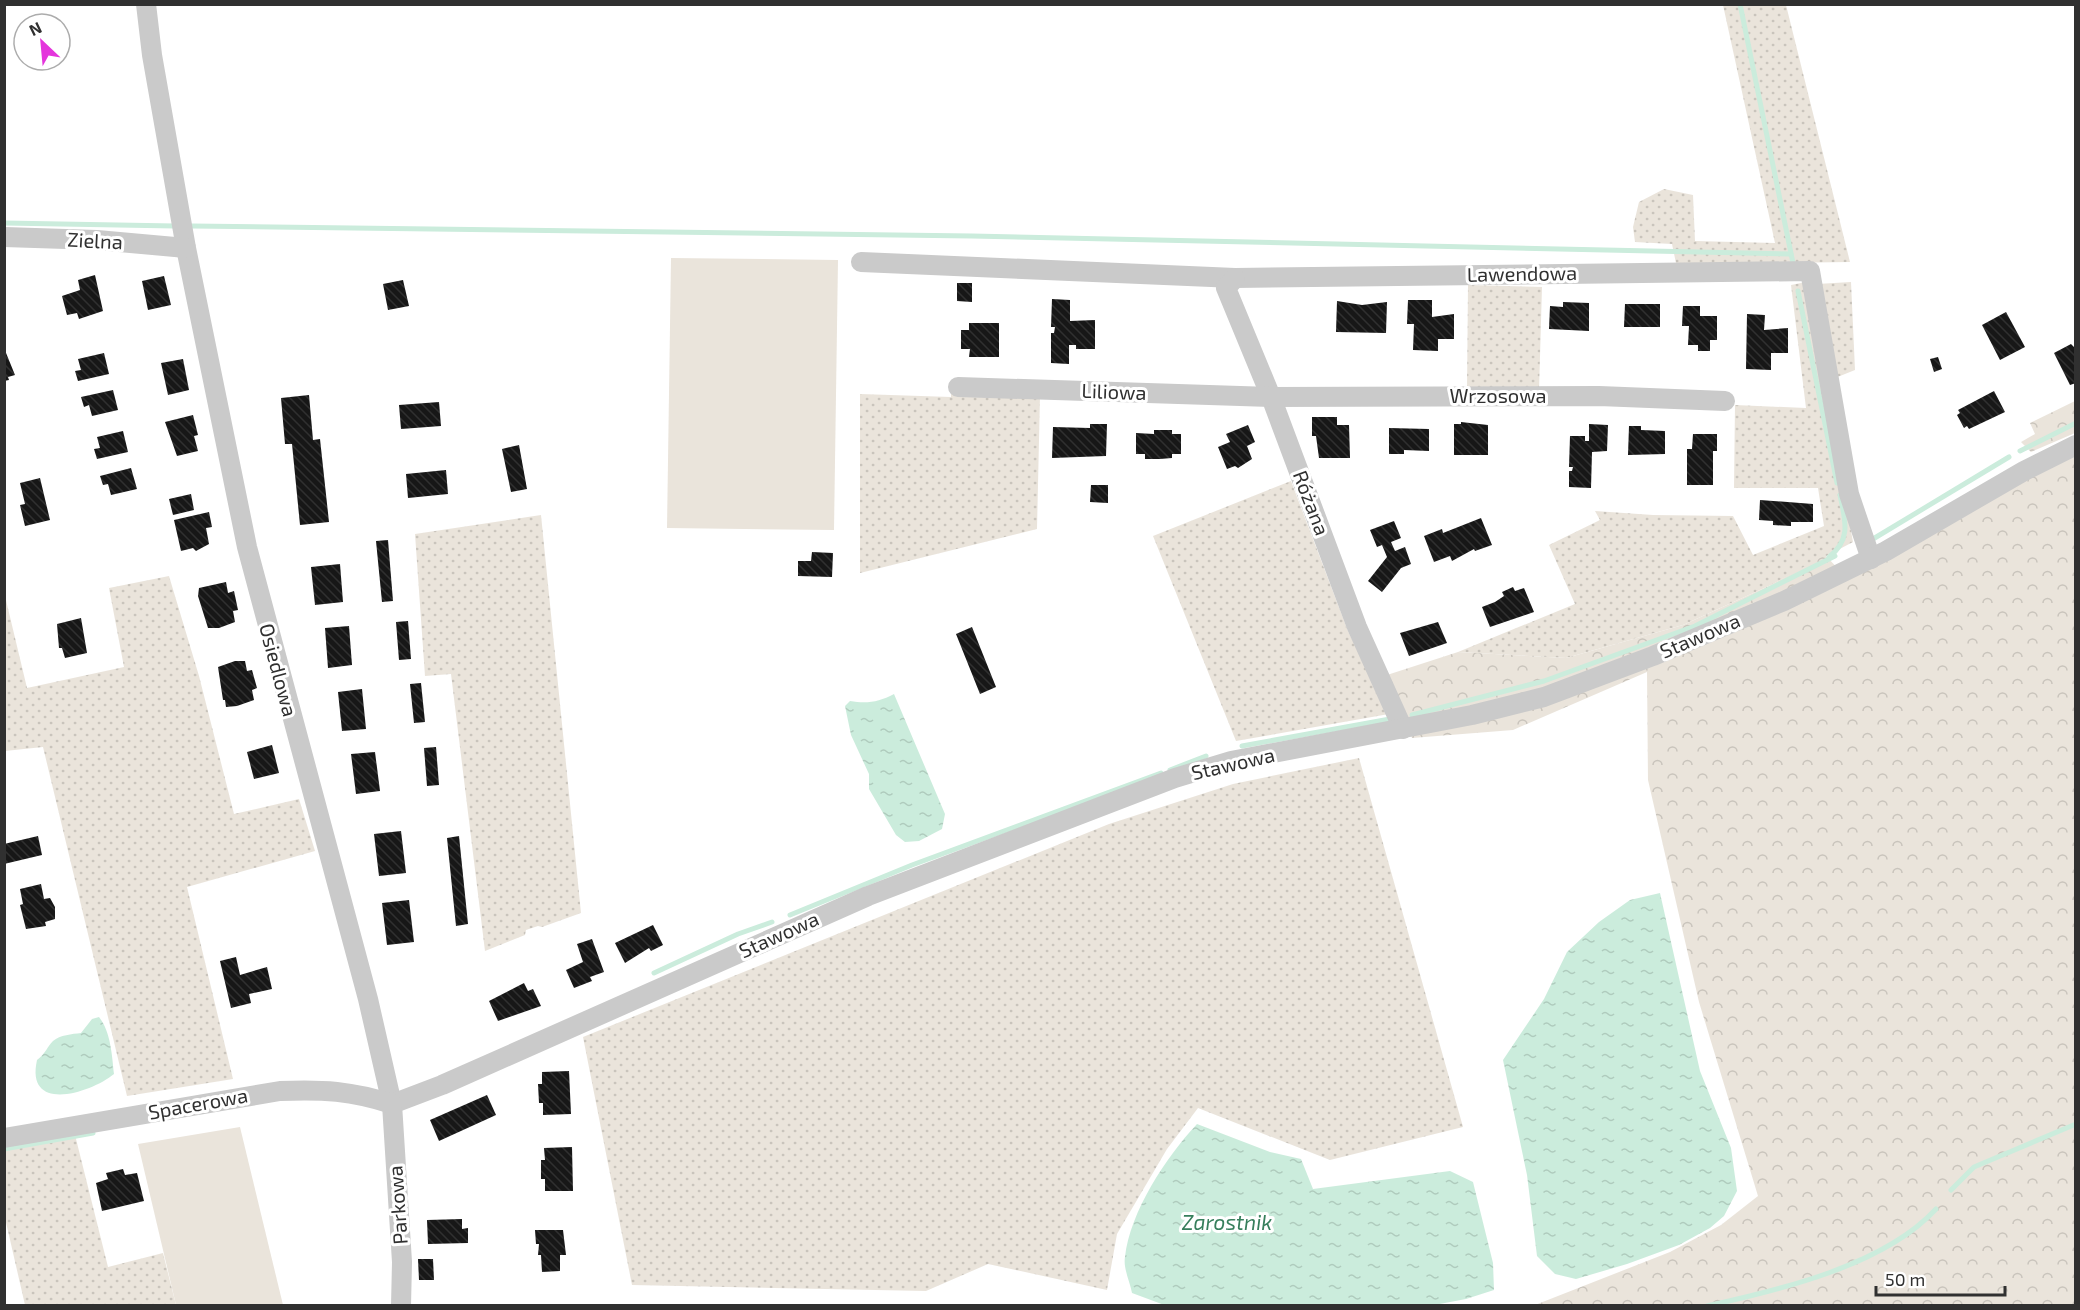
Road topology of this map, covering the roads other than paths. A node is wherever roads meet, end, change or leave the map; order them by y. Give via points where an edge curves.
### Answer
1 (146, 4) edge
2 (4, 237) edge
3 (185, 240) junction
4 (861, 262) dead end
5 (1235, 278) junction
6 (958, 387) dead end
7 (1271, 397) junction
8 (1725, 401) dead end
9 (2076, 445) edge
10 (1871, 559) junction
11 (1403, 729) junction
12 (392, 1104) junction
13 (4, 1138) edge
14 (401, 1305) edge

1 - 3 street, Osiedlowa
2 - 3 street, Zielna
3 - 12 street, Osiedlowa via 247,547 368,999
4 - 5 street, Lawendowa
5 - 7 street, Różana via 1226,288
5 - 10 street, Lawendowa via 1810,271 1849,494
6 - 7 street, Liliowa
7 - 8 street, Wrzosowa via 1599,396
7 - 11 street, Różana via 1357,627
9 - 10 street, Stawowa
10 - 11 street, Stawowa via 1784,601 1544,697
11 - 12 street, Stawowa via 1231,761 1175,778 868,896
12 - 13 street, Spacerowa via 326,1089 280,1091
12 - 14 street, Parkowa

